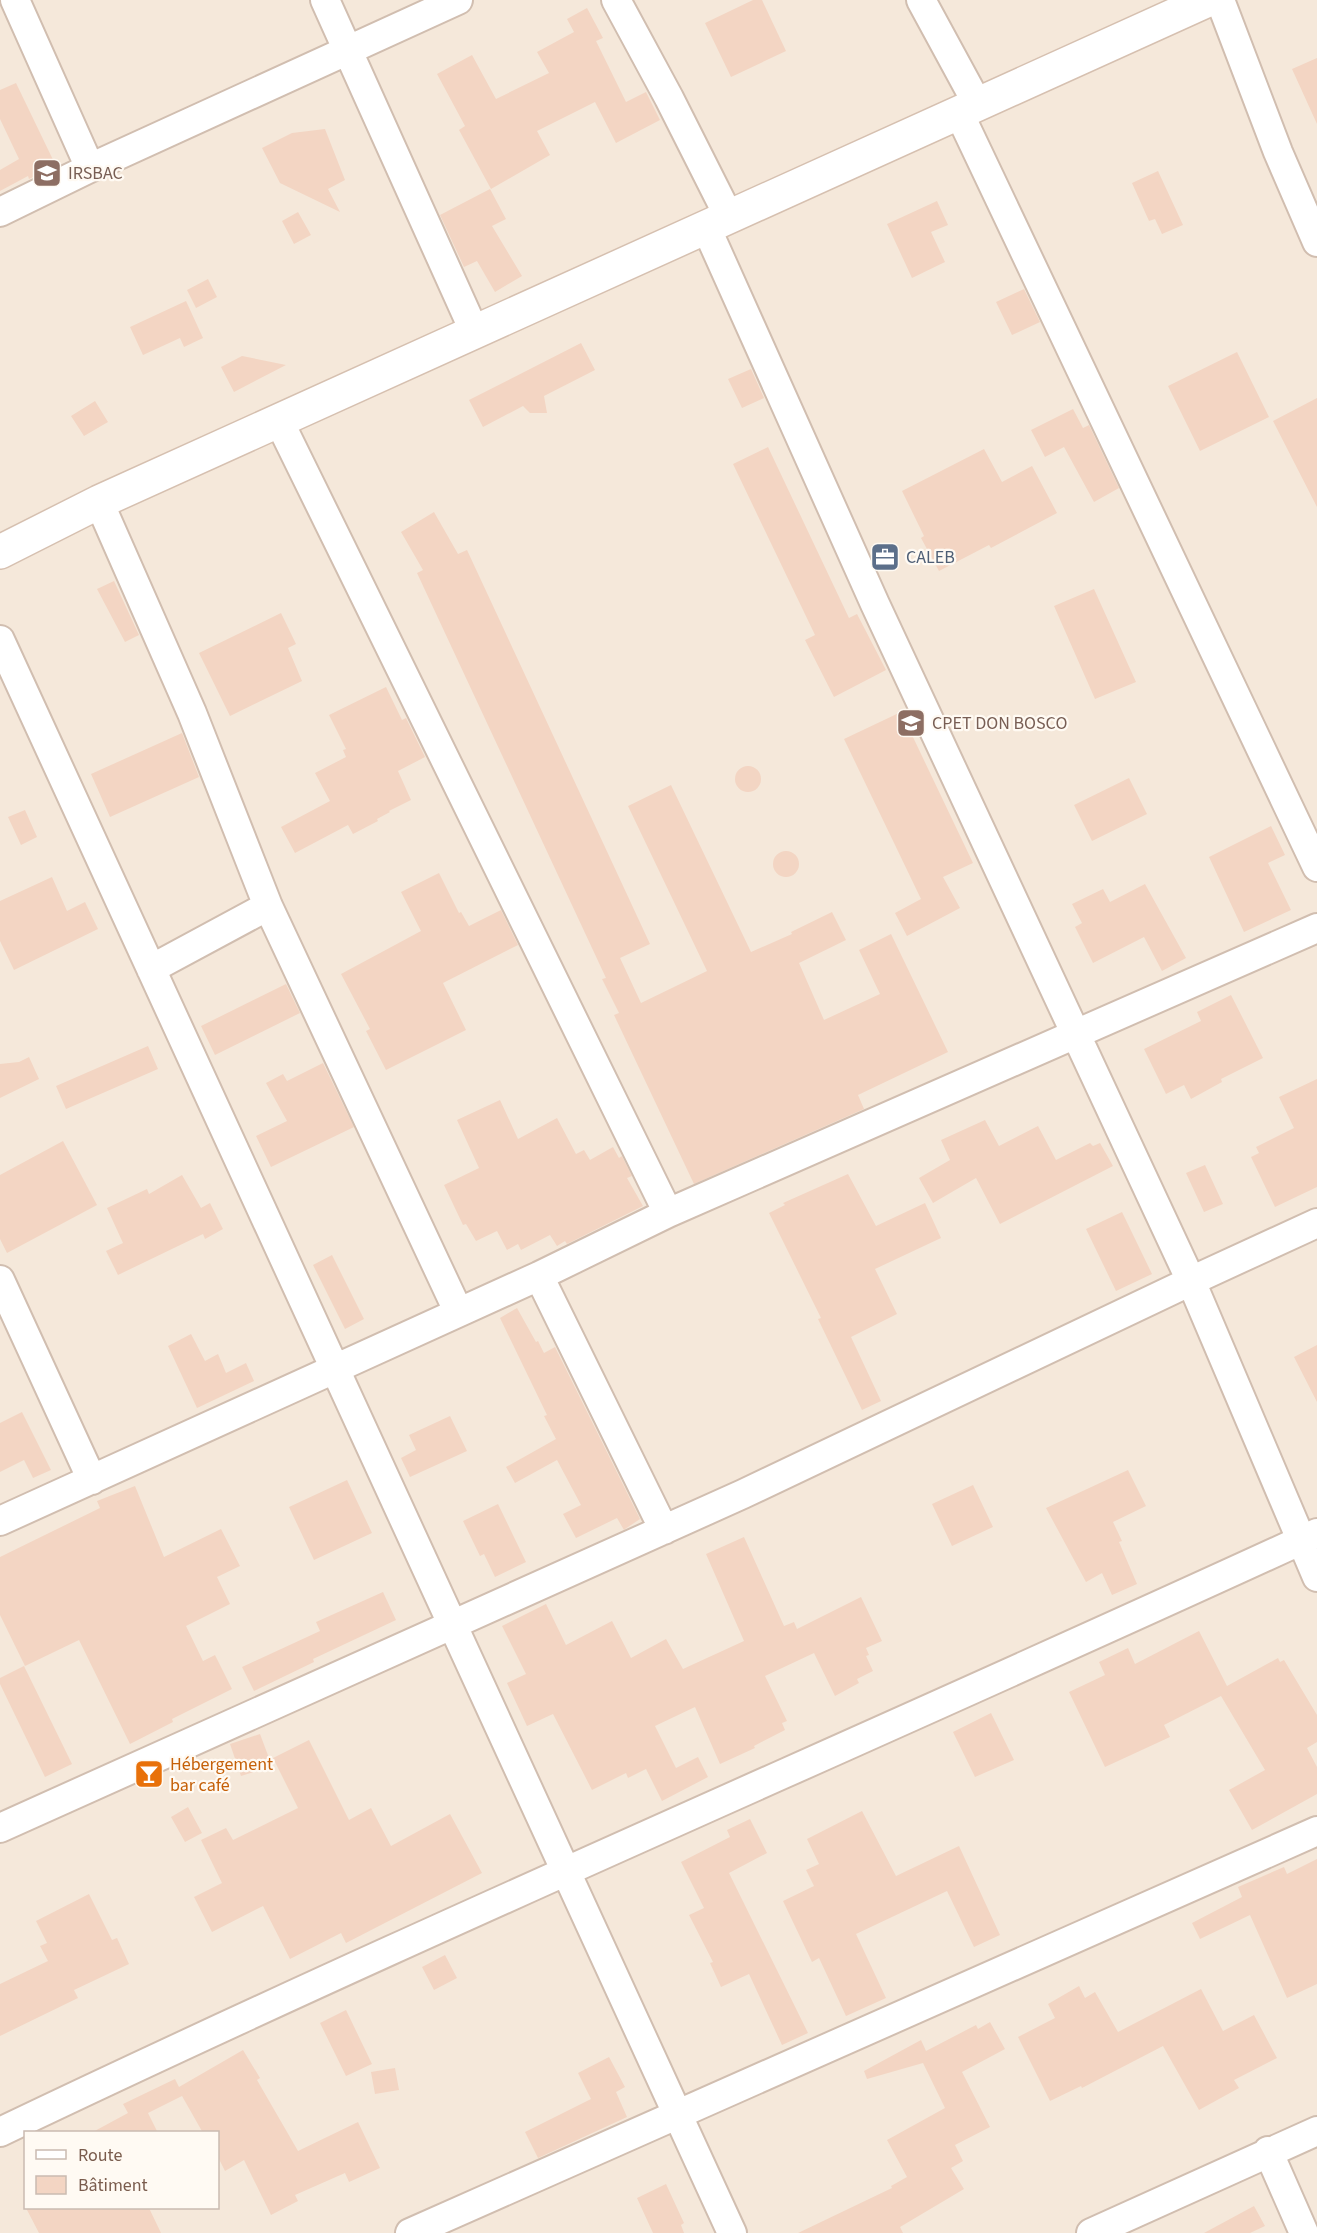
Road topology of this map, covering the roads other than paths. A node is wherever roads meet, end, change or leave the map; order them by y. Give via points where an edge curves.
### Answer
1 (15, 0) edge
2 (325, 0) edge
3 (458, 0) edge
4 (616, 0) edge
5 (921, 0) edge
6 (1208, 0) edge
7 (1220, 0) edge
8 (348, 51) junction
9 (968, 109) junction
10 (90, 168) junction
11 (0, 212) edge
12 (717, 222) junction
13 (1317, 242) edge
14 (475, 333) junction
15 (279, 421) junction
16 (99, 502) junction
17 (0, 552) edge
18 (0, 640) edge
19 (1317, 867) edge
20 (268, 906) junction
21 (1317, 928) edge
22 (151, 969) junction
23 (1075, 1035) junction
24 (668, 1213) junction
25 (1317, 1223) edge
26 (539, 1276) junction
27 (0, 1280) edge
28 (1191, 1281) junction
29 (458, 1311) junction
30 (335, 1368) junction
31 (92, 1480) junction
32 (0, 1521) edge
33 (664, 1530) junction
34 (1309, 1536) edge
35 (1317, 1576) edge
36 (452, 1624) junction
37 (0, 1828) edge
38 (1317, 1831) edge
39 (565, 1870) junction
40 (678, 2114) junction
41 (1317, 2131) edge
42 (0, 2132) edge
43 (1268, 2151) junction
44 (410, 2233) edge
45 (732, 2233) edge
46 (1091, 2233) edge
47 (1304, 2233) edge

1 - 10 street
2 - 8 street
3 - 8 street
4 - 12 street via 669,98
5 - 9 street
6 - 9 street
7 - 13 street
8 - 10 street
8 - 14 street
9 - 12 street
9 - 19 street
10 - 11 street
12 - 14 street
12 - 23 street via 870,594
14 - 15 street
15 - 16 street
15 - 24 street
16 - 17 street
16 - 20 street via 192,713
18 - 22 street
20 - 22 street
20 - 29 street
21 - 23 street
22 - 30 street
23 - 24 street
23 - 28 street
24 - 26 street
25 - 28 street
26 - 29 street
26 - 33 street
27 - 31 street
28 - 33 street
28 - 34 street
29 - 30 street
30 - 31 street
30 - 36 street
31 - 32 street
33 - 36 street
34 - 35 street
34 - 39 street via 908,1720
36 - 37 street
36 - 39 street
38 - 40 street
39 - 40 street
39 - 42 street
40 - 44 street
40 - 45 street
41 - 43 street
43 - 46 street
43 - 47 street

